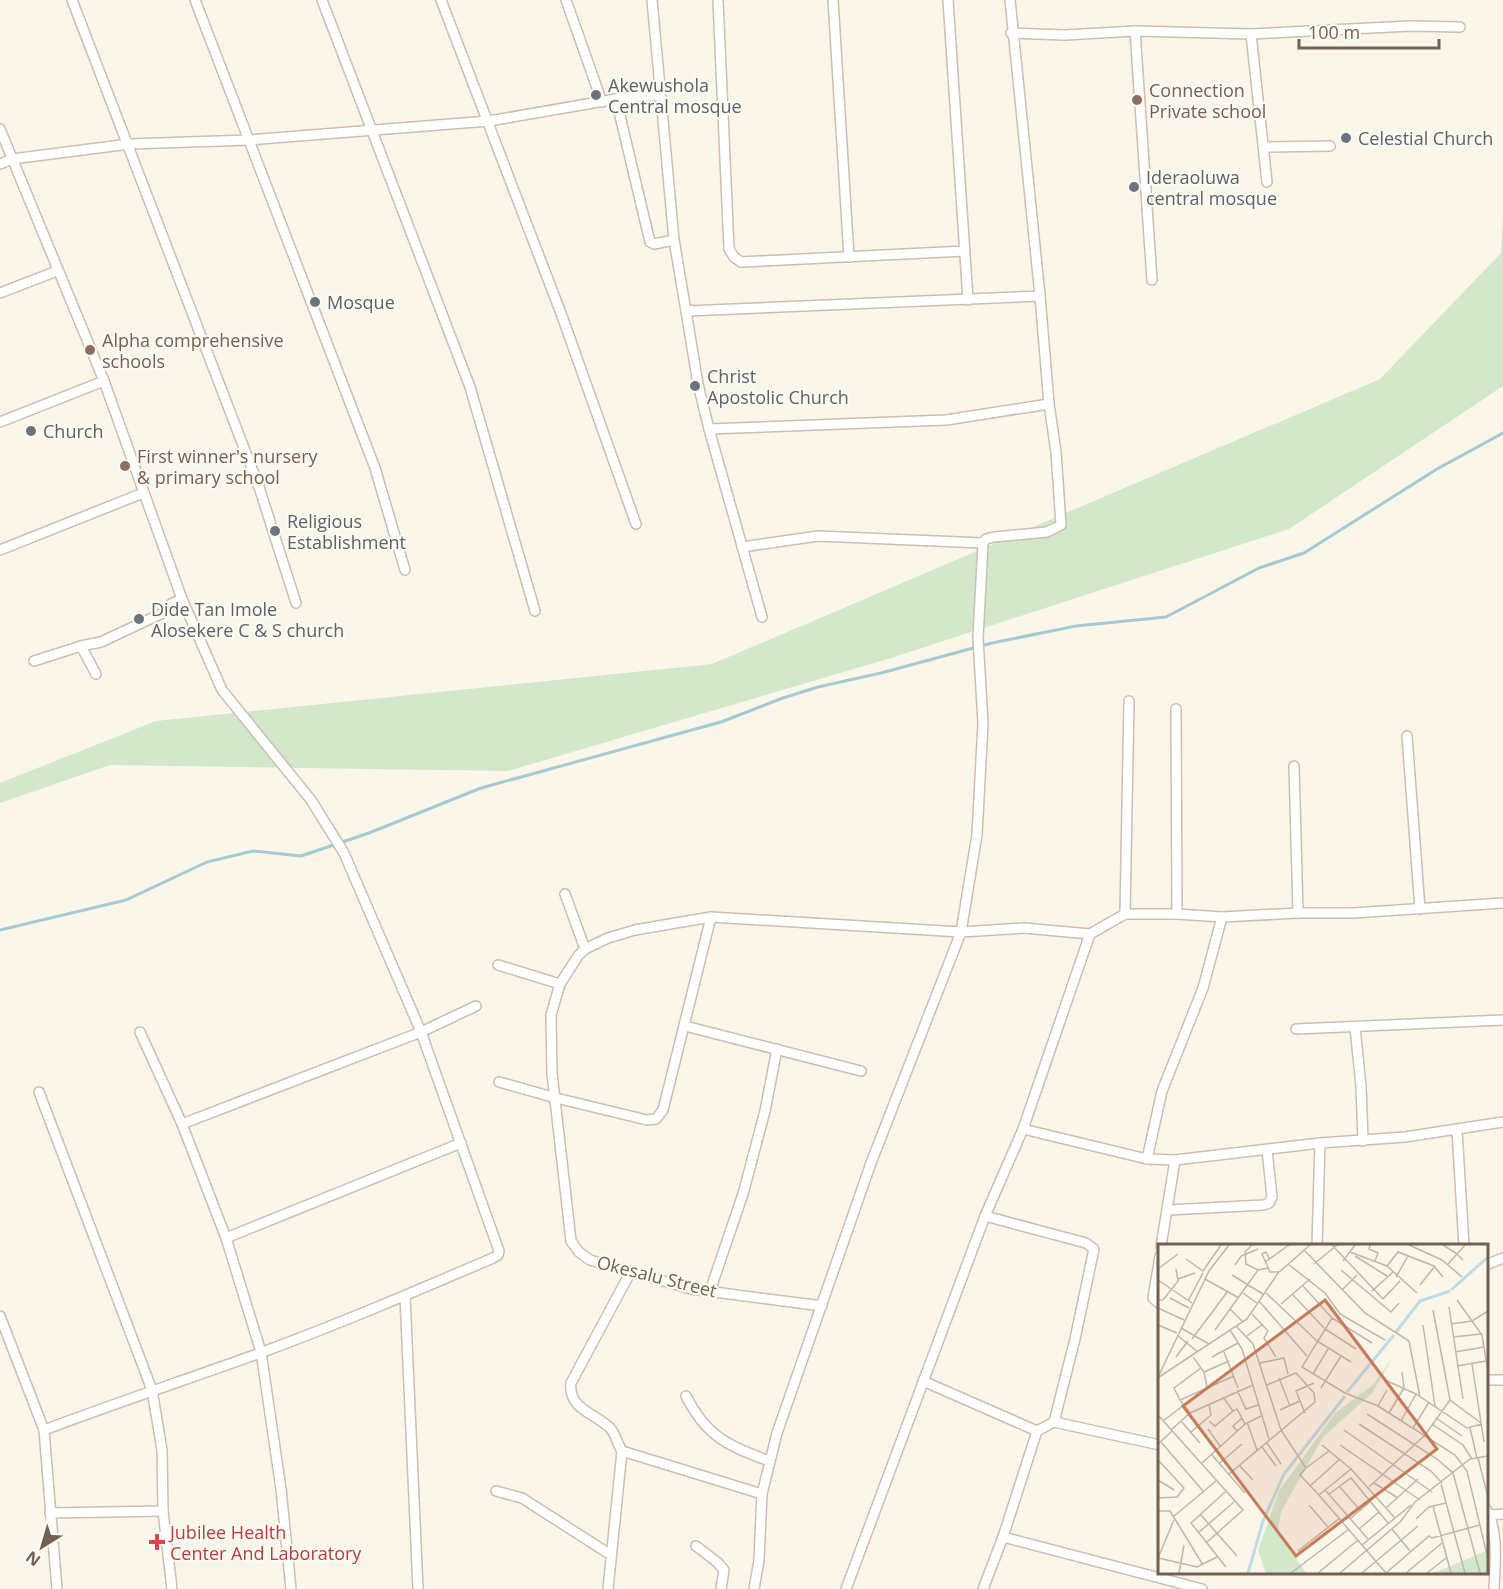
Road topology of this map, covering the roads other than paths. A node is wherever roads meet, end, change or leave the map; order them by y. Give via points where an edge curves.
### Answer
1 (72, 0) edge
2 (195, 0) edge
3 (322, 0) edge
4 (441, 0) edge
5 (566, 0) edge
6 (652, 0) edge
7 (718, 0) edge
8 (833, 0) edge
9 (948, 0) edge
10 (1010, 0) edge
11 (1460, 27) dead end
12 (1135, 32) junction
13 (1011, 33) junction
14 (1251, 34) junction
15 (660, 95) junction
16 (616, 99) junction
17 (602, 102) junction
18 (489, 121) junction
19 (0, 129) edge
20 (371, 129) junction
21 (249, 140) junction
22 (129, 144) junction
23 (1330, 146) dead end
24 (1264, 147) junction
25 (12, 159) junction
26 (0, 164) edge
27 (1267, 182) dead end
28 (674, 240) junction
29 (965, 250) junction
30 (849, 257) junction
31 (57, 271) junction
32 (1152, 280) dead end
33 (0, 293) edge
34 (1040, 296) junction
35 (968, 300) junction
36 (686, 311) junction
37 (104, 381) junction
38 (1049, 404) junction
39 (0, 422) edge
40 (709, 429) junction
41 (143, 493) junction
42 (636, 524) dead end
43 (983, 543) junction
44 (742, 548) junction
45 (0, 550) edge
46 (405, 570) dead end
47 (182, 599) junction
48 (296, 603) dead end
49 (535, 611) dead end
50 (762, 617) dead end
51 (81, 646) junction
52 (34, 661) dead end
53 (96, 674) dead end
54 (1129, 701) dead end
55 (1176, 709) dead end
56 (1407, 736) dead end
57 (1294, 766) dead end
58 (565, 894) dead end
59 (1503, 903) edge
60 (1420, 909) junction
61 (1125, 914) junction
62 (1177, 914) junction
63 (1298, 914) junction
64 (711, 918) junction
65 (1222, 918) junction
66 (961, 932) junction
67 (1089, 934) junction
68 (585, 949) junction
69 (498, 965) dead end
70 (560, 984) junction
71 (476, 1006) dead end
72 (1503, 1020) edge
73 (685, 1026) junction
74 (1355, 1027) junction
75 (1296, 1029) dead end
76 (140, 1032) dead end
77 (421, 1032) junction
78 (777, 1049) junction
79 (861, 1071) dead end
80 (499, 1082) dead end
81 (39, 1092) dead end
82 (556, 1098) junction
83 (1503, 1122) edge
84 (182, 1124) junction
85 (1023, 1129) junction
86 (1457, 1130) junction
87 (1363, 1141) junction
88 (461, 1143) junction
89 (1320, 1143) junction
90 (1267, 1150) junction
91 (1147, 1159) junction
92 (1175, 1160) junction
93 (1168, 1210) junction
94 (985, 1216) junction
95 (226, 1238) junction
96 (1161, 1244) edge
97 (1317, 1244) edge
98 (1464, 1244) edge
99 (1503, 1258) edge
100 (1488, 1264) edge
101 (1158, 1268) edge
102 (630, 1273) junction
103 (710, 1291) junction
104 (405, 1296) junction
105 (1158, 1302) edge
106 (822, 1306) junction
107 (0, 1316) edge
108 (261, 1353) junction
109 (923, 1381) junction
110 (153, 1390) junction
111 (686, 1396) dead end
112 (1054, 1422) junction
113 (44, 1430) junction
114 (1037, 1431) junction
115 (1158, 1445) edge
116 (622, 1451) junction
117 (770, 1461) junction
118 (496, 1491) dead end
119 (762, 1494) junction
120 (163, 1511) junction
121 (1488, 1512) edge
122 (50, 1513) junction
123 (1503, 1514) edge
124 (1003, 1537) junction
125 (696, 1546) dead end
126 (611, 1554) junction
127 (57, 1589) edge
128 (172, 1589) edge
129 (291, 1589) edge
130 (417, 1589) edge
131 (608, 1589) edge
132 (721, 1589) edge
133 (754, 1589) edge
134 (846, 1589) edge
135 (982, 1589) edge
136 (1202, 1589) edge
137 (1494, 1589) edge

1 - 22 street
2 - 21 street
3 - 20 street
4 - 18 street
5 - 17 street
6 - 15 street
7 - 30 street via 729,249 741,262
8 - 30 street
9 - 29 street
10 - 13 street
11 - 14 street
12 - 13 street
12 - 14 street
12 - 32 street
13 - 34 street
14 - 24 street
15 - 16 street
15 - 28 street
16 - 17 street
16 - 28 street via 650,242
17 - 18 street
18 - 20 street
18 - 42 street
19 - 25 street
20 - 21 street
20 - 49 street via 470,387
21 - 22 street
21 - 46 street via 375,468
22 - 25 street
22 - 48 street via 259,487
23 - 24 street
24 - 27 street
25 - 26 street
25 - 31 street
28 - 36 street
29 - 30 street
29 - 35 street
31 - 33 street
31 - 37 street
34 - 35 street
34 - 38 street
35 - 36 street
36 - 40 street
37 - 39 street
37 - 41 street
38 - 40 street via 946,420
38 - 43 street via 1061,525 1047,532 994,537
40 - 44 street
41 - 45 street
41 - 47 street
43 - 44 street via 818,536
43 - 66 street via 978,639 982,723 977,835
44 - 50 street
47 - 51 street via 167,611 101,642
47 - 77 street via 222,690 311,800 344,853
51 - 52 street
51 - 53 street
54 - 61 street
55 - 62 street
56 - 60 street
57 - 63 street
58 - 68 street
59 - 60 street
60 - 63 street
61 - 62 street
61 - 67 street
62 - 65 street
63 - 65 street
64 - 66 street
64 - 68 street via 635,930
64 - 73 street
65 - 91 street via 1203,988 1162,1092
66 - 67 street via 1024,928
66 - 106 street via 871,1162
67 - 85 street
68 - 70 street, Okesalu Street
69 - 70 street
70 - 82 street, Okesalu Street via 551,1015
71 - 77 street
72 - 74 street
73 - 78 street
73 - 82 street via 663,1110 656,1119
74 - 75 street
74 - 87 street
76 - 84 street
77 - 84 street
77 - 88 street
78 - 79 street
78 - 103 street via 744,1194
80 - 82 street
81 - 110 street
82 - 102 street, Okesalu Street via 571,1241 590,1260
83 - 86 street
84 - 95 street
85 - 91 street
85 - 94 street
86 - 87 street
86 - 98 street
87 - 89 street
88 - 95 street
88 - 104 street via 499,1246 498,1255
89 - 90 street
89 - 97 street
90 - 92 street
90 - 93 street via 1272,1197 1269,1203
91 - 92 street
92 - 93 street
93 - 96 street
94 - 109 street
94 - 112 street via 1086,1243 1094,1249
95 - 108 street
99 - 100 street
101 - 105 street via 1153,1298
102 - 103 street, Okesalu Street
102 - 116 street via 571,1383 570,1392 580,1408 612,1430
103 - 106 street, Okesalu Street
104 - 108 street
104 - 130 street
106 - 117 street
107 - 113 street
108 - 110 street
108 - 129 street
109 - 114 street
109 - 134 street
110 - 113 street
110 - 120 street via 162,1450
111 - 117 street via 716,1436 730,1446
112 - 114 street
112 - 115 street
113 - 122 street
114 - 124 street
116 - 119 street
116 - 126 street
117 - 119 street
118 - 126 street via 522,1498
119 - 133 street
120 - 122 street
120 - 128 street
121 - 123 street
121 - 137 street via 1496,1553
122 - 127 street
124 - 135 street
124 - 136 street
125 - 132 street via 724,1570
126 - 131 street

